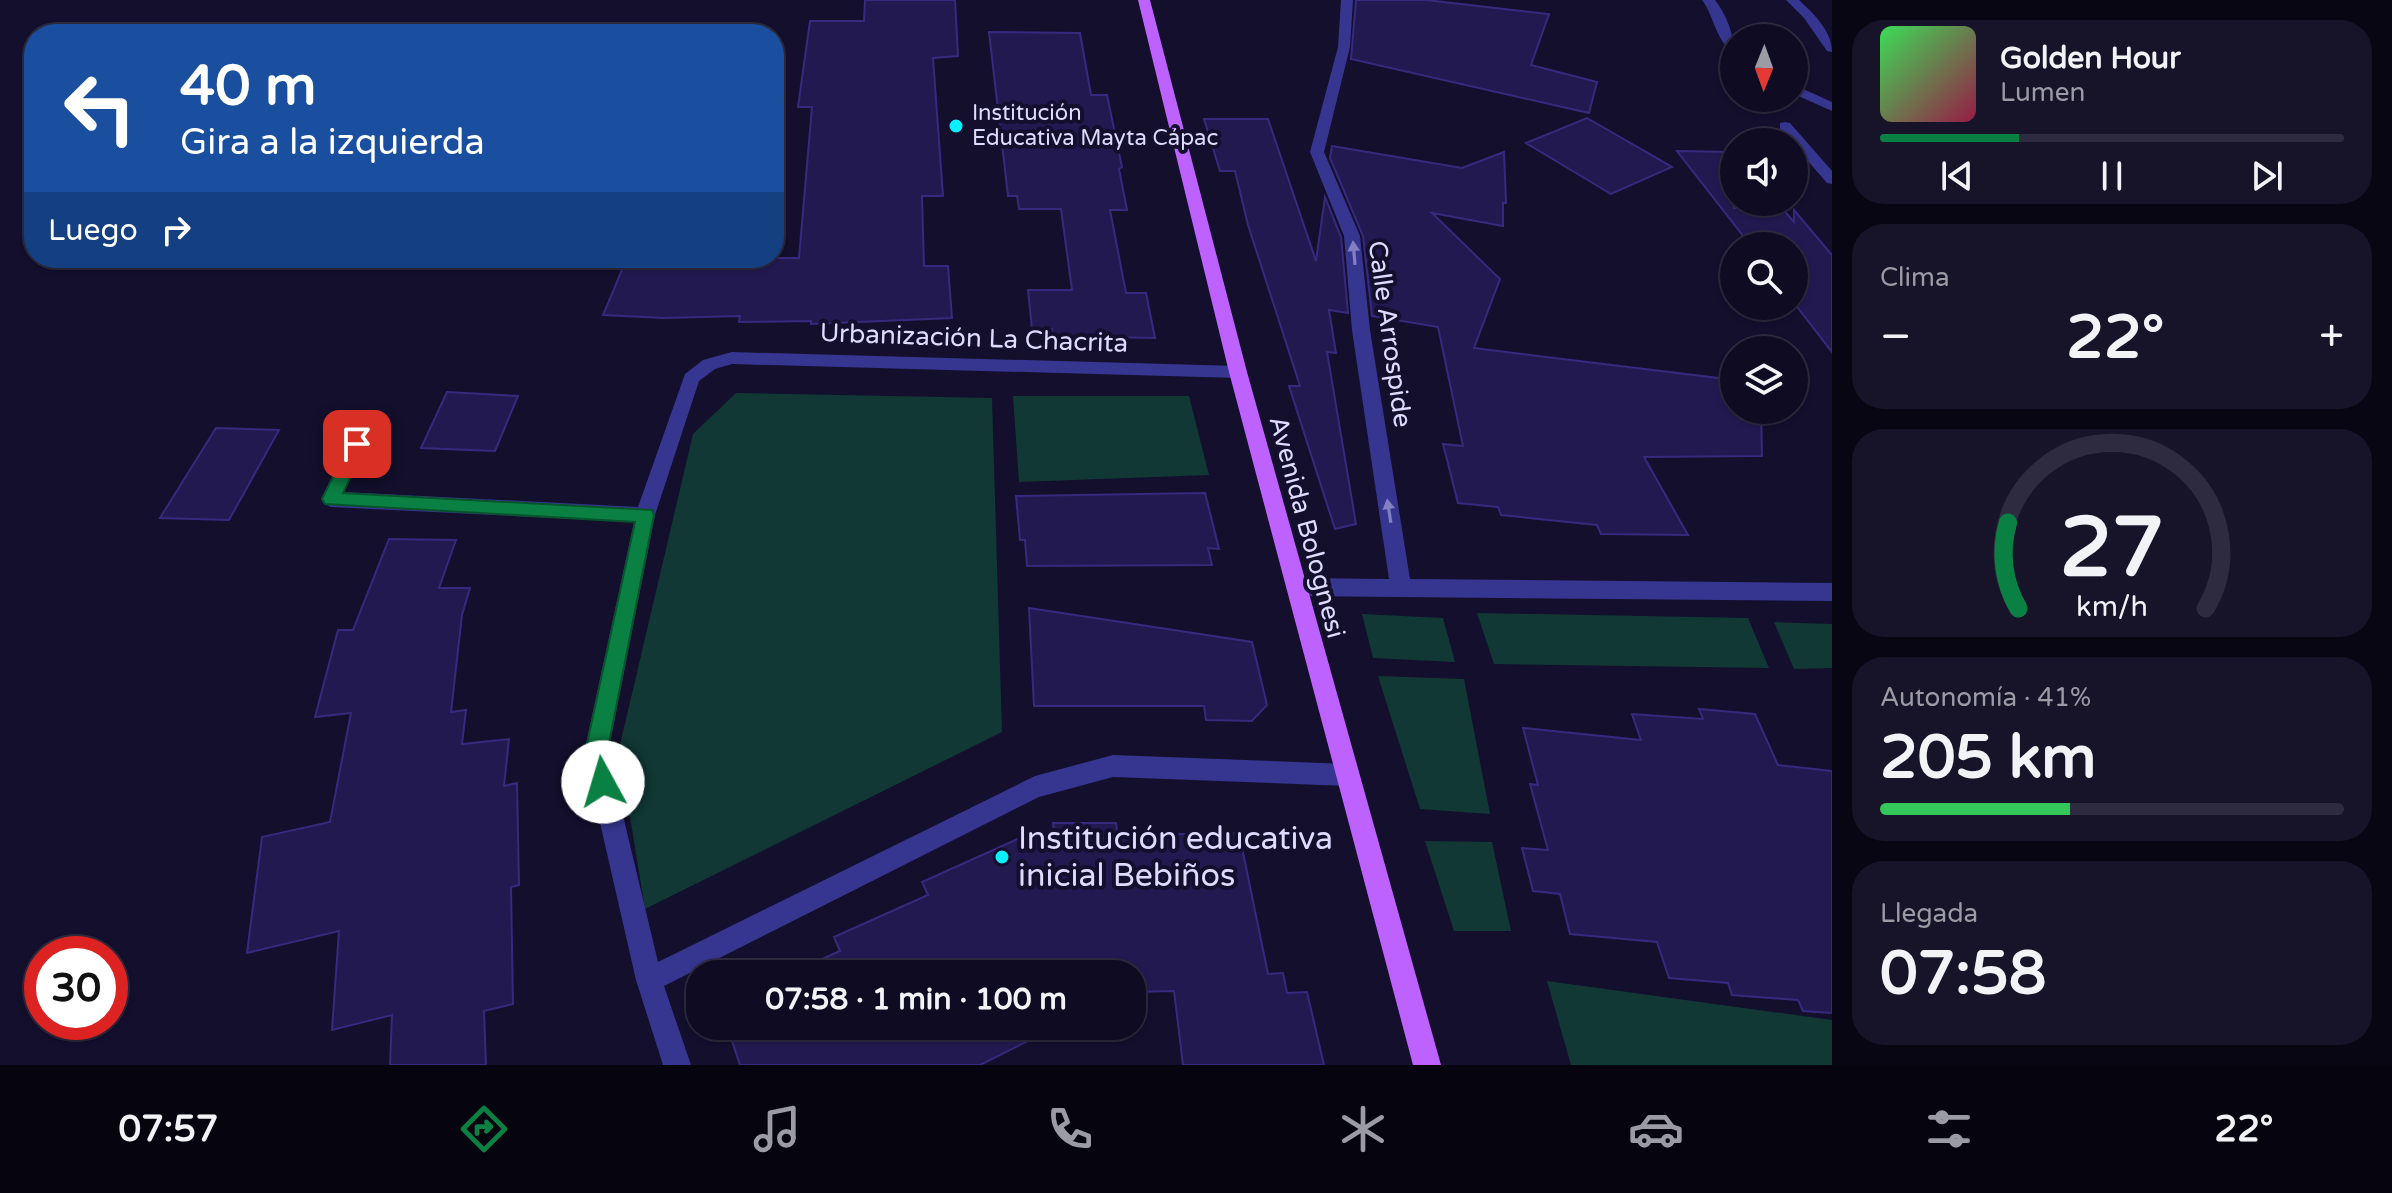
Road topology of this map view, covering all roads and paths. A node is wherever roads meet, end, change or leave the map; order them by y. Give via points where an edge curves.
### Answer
1 (1144, 0) edge
2 (1347, 0) edge
3 (1708, 0) edge
4 (1792, 0) edge
5 (1722, 24) edge
6 (1832, 48) edge
7 (1808, 96) edge
8 (1832, 107) edge
9 (1785, 126) dead end
10 (1832, 180) edge
11 (1238, 372) junction
12 (357, 444) dead end
13 (645, 515) junction
14 (1296, 587) junction
15 (1401, 588) junction
16 (1832, 592) edge
17 (1347, 775) junction
18 (649, 980) junction
19 (677, 1065) edge
20 (1427, 1065) edge

1 - 11 main road, Avenida Bolognesi
15 -> 2 street, Calle Arrospide via 1361,330 1352,236 1317,152 1344,47
3 - 5 street
4 - 6 street
7 - 8 street
9 - 10 street
11 - 13 street, Urbanización La Chacrita via 732,358 709,364 691,378
11 - 14 main road, Avenida Bolognesi
12 - 13 street via 331,499
13 - 18 street via 596,753
14 - 15 street
14 - 17 main road, Avenida Bolognesi
15 - 16 street
17 - 18 street via 1113,766 1035,787
17 - 20 main road, Avenida Bolognesi
18 - 19 street

